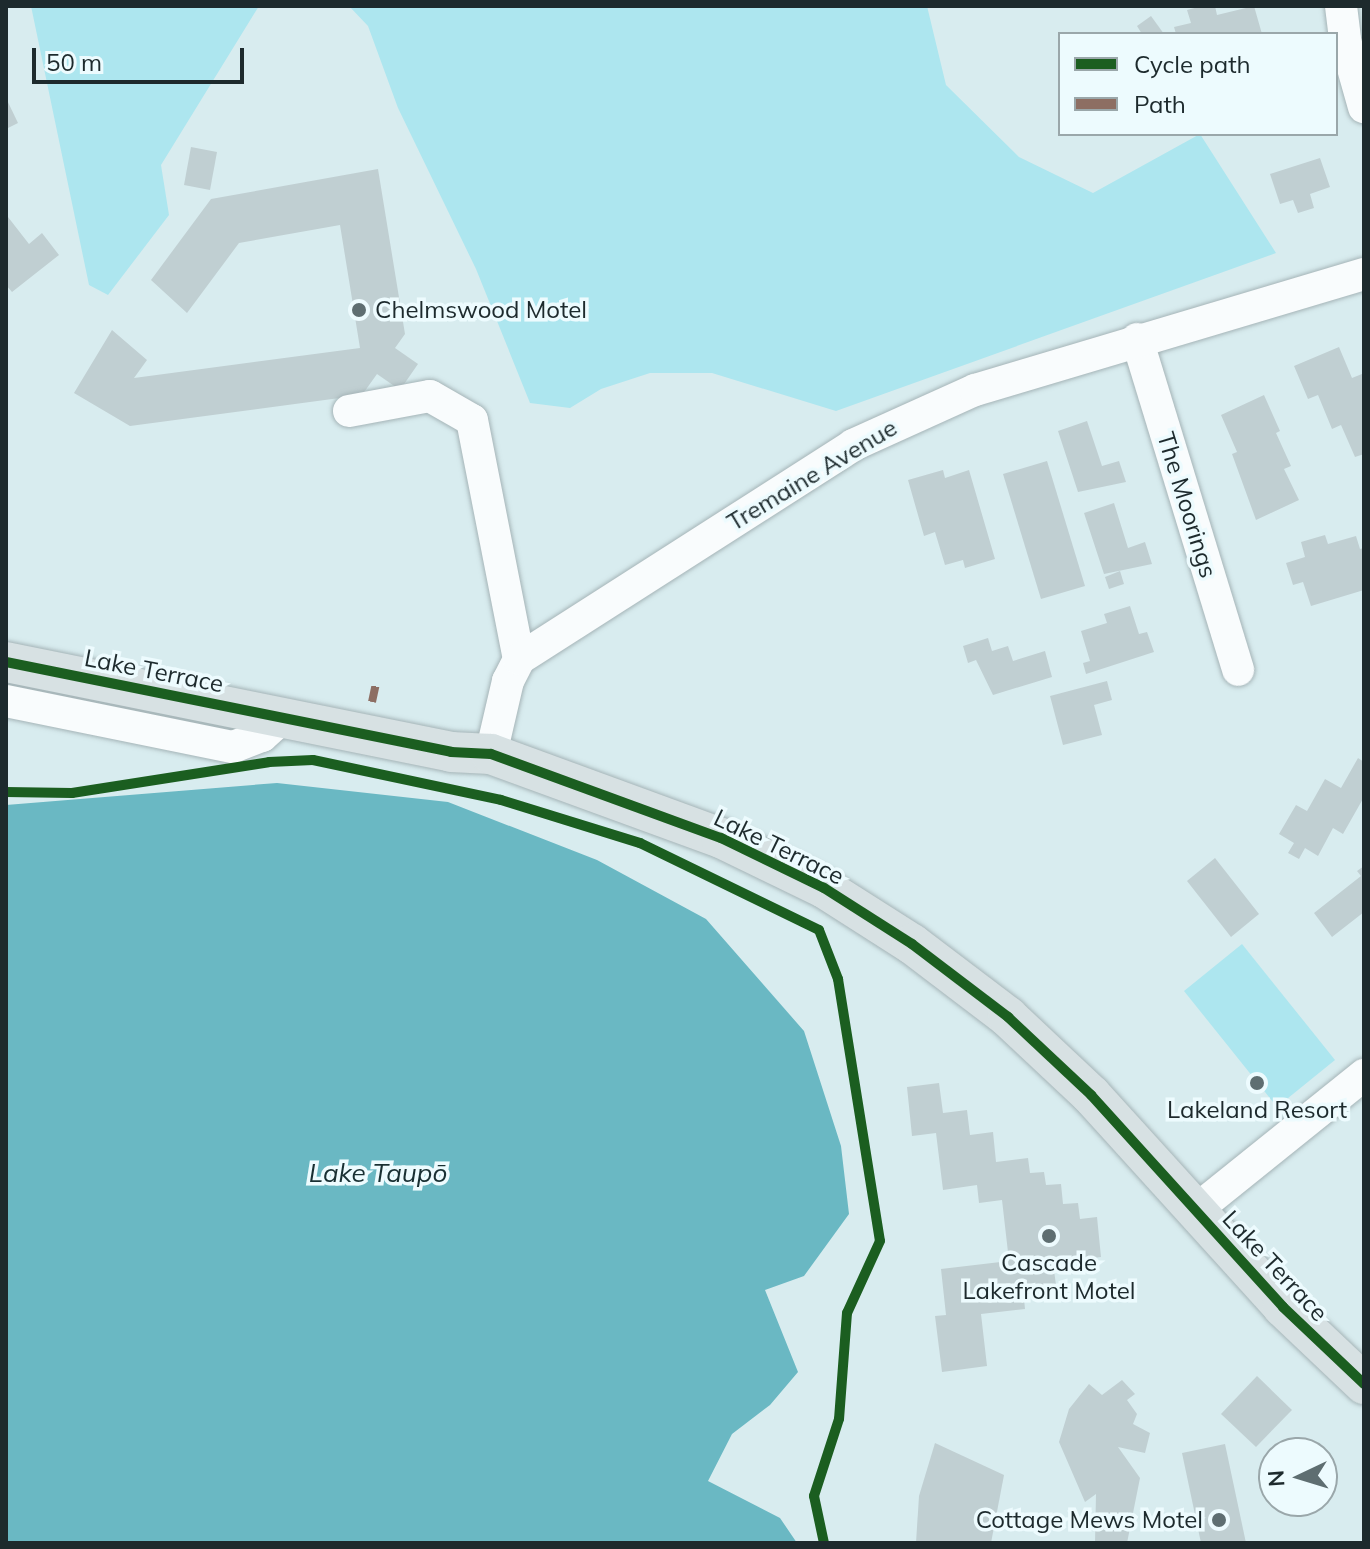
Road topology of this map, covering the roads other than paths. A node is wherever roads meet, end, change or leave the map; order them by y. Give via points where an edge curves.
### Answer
1 (1341, 6) edge
2 (1364, 107) edge
3 (1364, 274) edge
4 (1137, 339) junction
5 (349, 411) dead end
6 (519, 659) junction
7 (6, 662) edge
8 (1238, 670) dead end
9 (6, 701) edge
10 (282, 718) junction
11 (491, 754) junction
12 (1364, 1075) edge
13 (1196, 1210) junction
14 (1364, 1384) edge

1 - 2 street
3 - 4 street, Tremaine Avenue
4 - 6 street, Tremaine Avenue via 975,390 853,445
4 - 8 street, The Moorings
5 - 6 street via 430,396 472,420
6 - 11 street via 508,681
7 - 10 main road, Lake Terrace
9 - 10 street via 233,747 262,736
10 - 11 main road, Lake Terrace via 451,752
11 - 13 main road, Lake Terrace via 721,838 824,888 912,944 1008,1017 1091,1095
12 - 13 street
13 - 14 main road, Lake Terrace via 1283,1307

